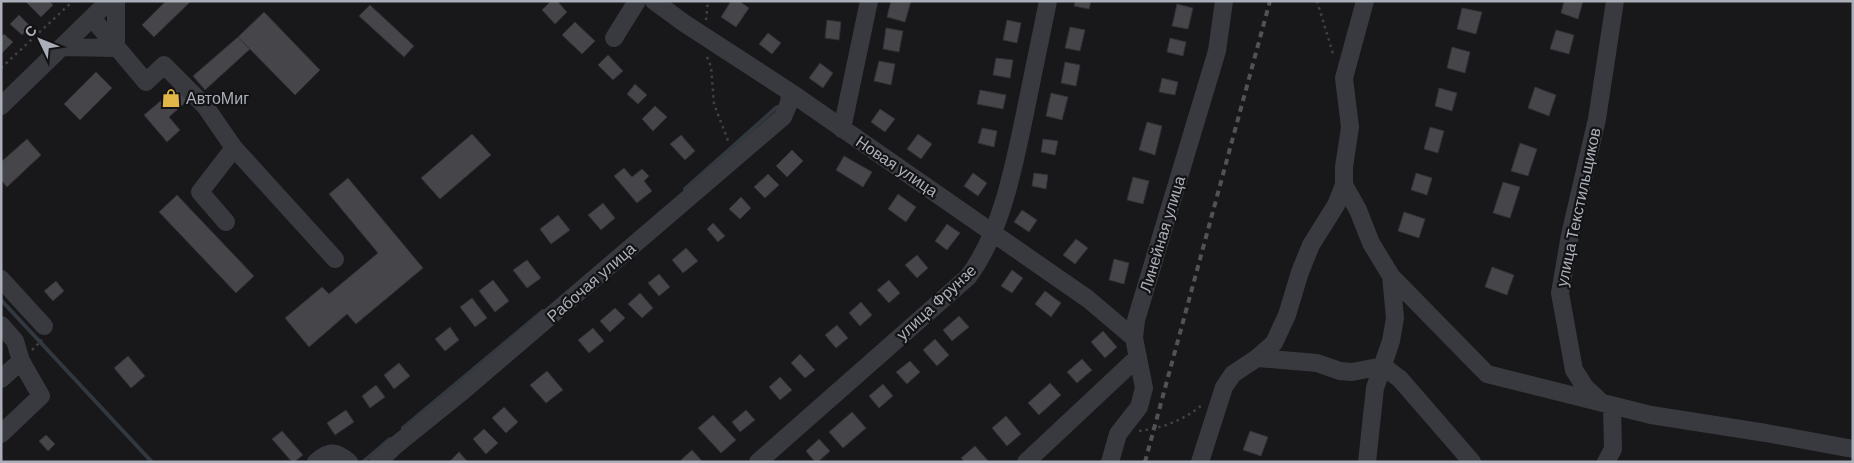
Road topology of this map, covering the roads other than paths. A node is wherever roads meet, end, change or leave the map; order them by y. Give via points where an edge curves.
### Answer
1 (109, 1) edge
2 (116, 1) edge
3 (637, 1) edge
4 (654, 1) edge
5 (869, 1) edge
6 (1048, 1) edge
7 (1224, 1) edge
8 (1365, 1) edge
9 (1615, 1) edge
10 (92, 18) junction
11 (614, 38) dead end
12 (64, 46) junction
13 (116, 48) junction
14 (790, 92) junction
15 (1, 106) edge
16 (842, 129) junction
17 (234, 148) junction
18 (1344, 185) junction
19 (226, 222) dead end
20 (992, 232) junction
21 (335, 259) dead end
22 (1391, 276) junction
23 (1, 278) edge
24 (1, 325) edge
25 (44, 326) road end
26 (1134, 338) junction
27 (1138, 357) junction
28 (1257, 358) junction
29 (21, 361) junction
30 (1383, 366) junction
31 (1, 379) edge
32 (1607, 404) junction
33 (1, 434) edge
34 (1853, 449) edge
35 (1368, 459) edge
36 (316, 462) edge
37 (349, 462) edge
38 (378, 462) edge
39 (758, 462) edge
40 (1026, 462) edge
41 (1110, 462) edge
42 (1200, 462) edge
43 (1472, 462) edge
44 (1606, 462) edge

1 - 10 street
2 - 13 street
3 - 11 street
4 - 14 street, Новая улица
5 - 16 street
6 - 20 street, улица Фрунзе via 1011,178
7 - 26 street, Линейная улица via 1217,51 1136,320
8 - 18 street via 1344,78 1350,127
9 - 32 street, улица Текстильщиков via 1597,119 1560,293 1574,370 1585,387
10 - 12 street
10 - 13 street
12 - 13 street
12 - 15 street
13 - 17 street via 146,82 164,65 205,106
14 - 16 street, Новая улица
14 - 38 street, Рабочая улица via 790,103 783,118
16 - 20 street, Новая улица
17 - 19 street via 200,192
17 - 21 street
18 - 22 street via 1371,243
18 - 28 street via 1336,205 1310,245 1287,315 1274,343
20 - 26 street, Новая улица via 1088,299
20 - 39 street, улица Фрунзе via 979,262 968,276
22 - 30 street via 1395,318 1392,341
22 - 32 street via 1487,374
23 - 25 street
24 - 29 street via 15,341
26 - 27 street, Линейная улица
27 - 40 street
27 - 41 street, Линейная улица via 1144,388 1139,408 1118,434
28 - 30 street via 1317,363 1352,372
28 - 42 street via 1233,374 1224,387
29 - 31 street
29 - 33 street via 41,396
30 - 35 street via 1374,394
30 - 43 street via 1400,379
32 - 34 street via 1651,415
32 - 44 street via 1613,449
36 - 37 street via 325,454 332,453

